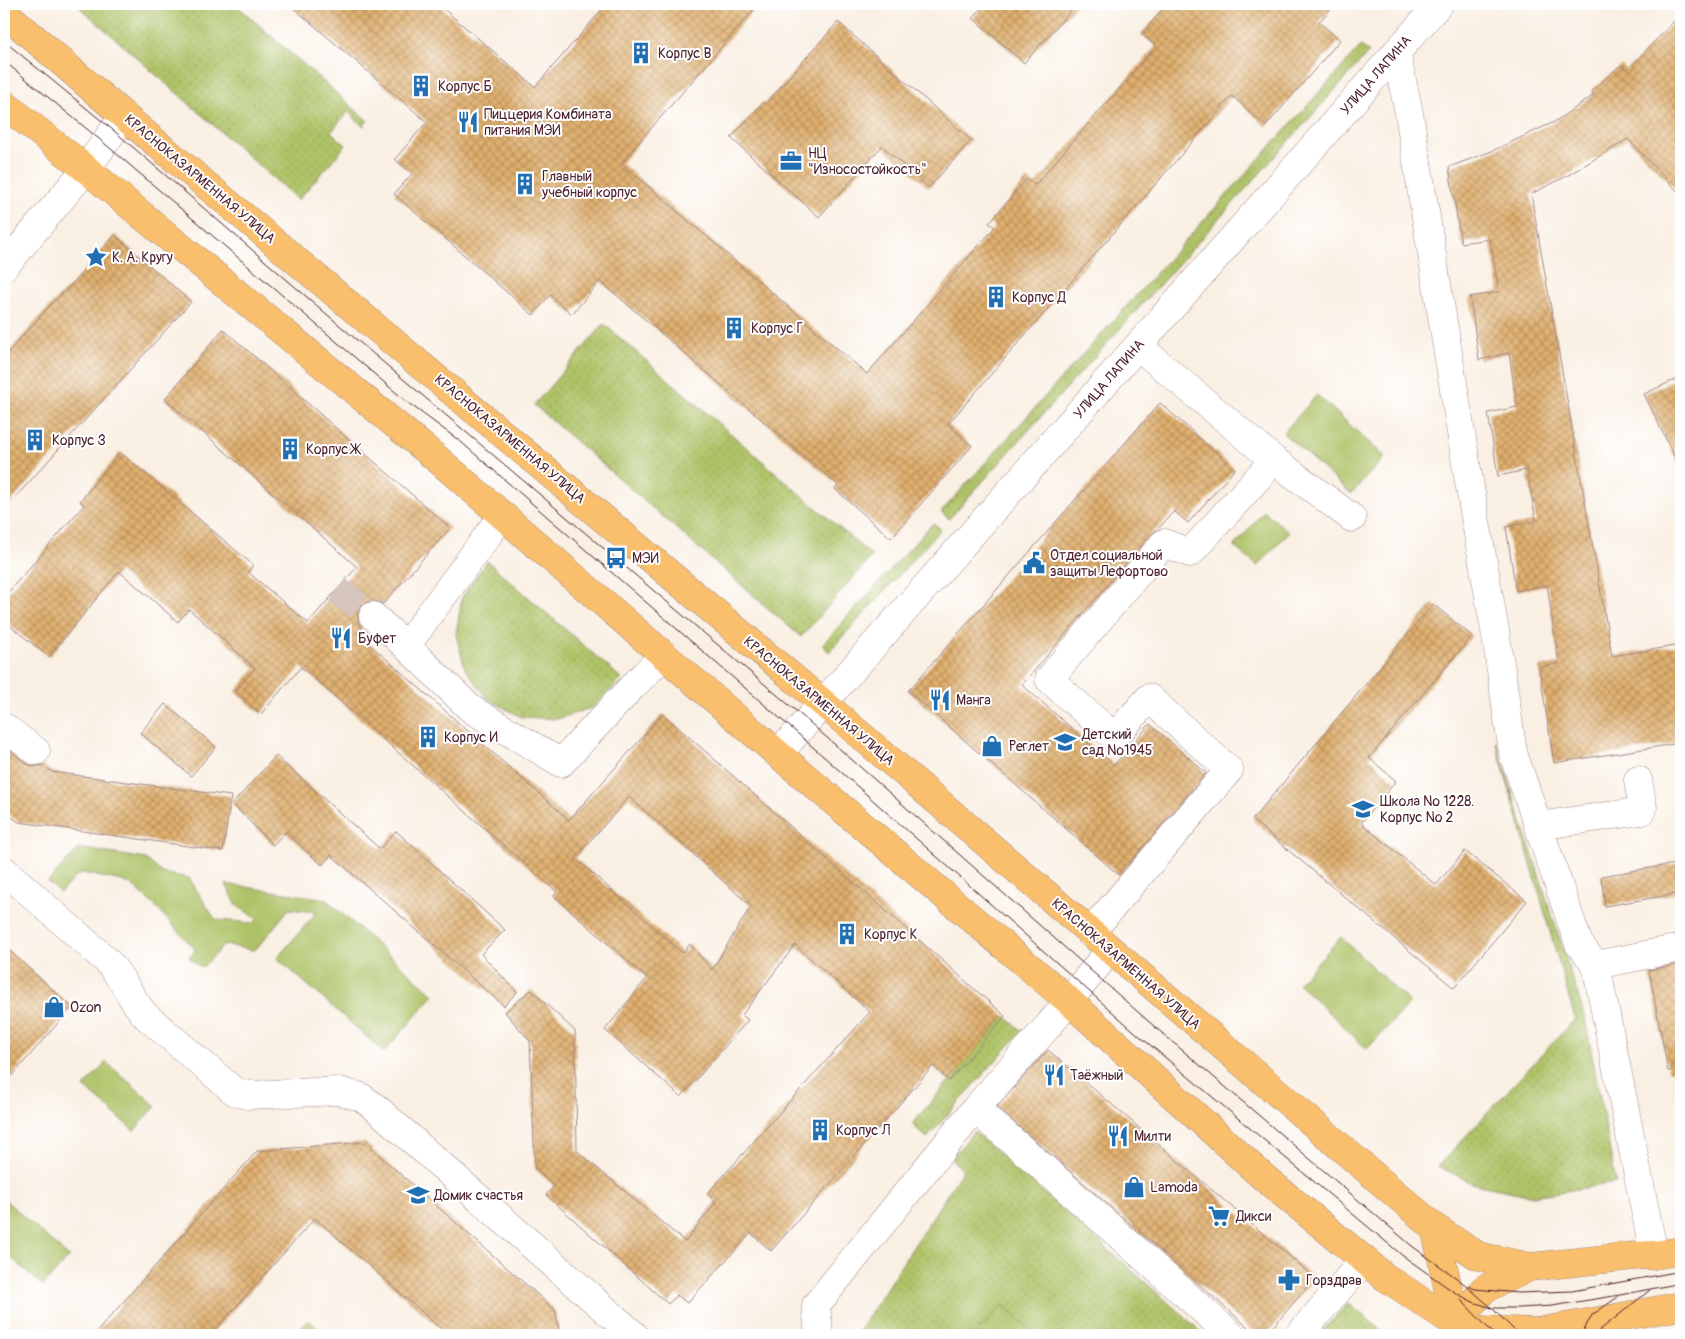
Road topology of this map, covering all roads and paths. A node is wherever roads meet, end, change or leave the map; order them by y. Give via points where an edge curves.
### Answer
1 (1439, 4) edge
2 (4, 12) edge
3 (1396, 52) junction
4 (4, 104) edge
5 (124, 116) junction
6 (86, 169) junction
7 (4, 267) edge
8 (1138, 346) junction
9 (1274, 460) junction
10 (502, 516) junction
11 (1352, 518) dead end
12 (373, 616) tunnel mouth
13 (406, 646) junction
14 (664, 655) junction
15 (823, 704) junction
16 (4, 727) edge
17 (36, 751) dead end
18 (778, 754) junction
19 (1638, 780) dead end
20 (1538, 826) junction
21 (4, 870) edge
22 (1100, 942) junction
23 (1681, 948) edge
24 (1596, 965) junction
25 (1068, 1000) junction
26 (975, 1109) junction
27 (1435, 1228) junction
28 (1681, 1251) edge
29 (1654, 1255) junction
30 (1364, 1260) junction
31 (1530, 1266) junction
32 (1681, 1306) edge
33 (1457, 1330) edge
34 (627, 1333) edge
35 (819, 1335) edge
36 (1232, 1335) edge
37 (1299, 1335) edge

1 - 3 street, УЛИЦА ЛАПИНА
2 - 5 main road, КРАСНОКАЗАРМЕННАЯ УЛИЦА
3 - 8 street, УЛИЦА ЛАПИНА
3 - 20 street via 1412,132 1513,753
4 - 6 main road
5 - 6 street
5 - 15 main road, КРАСНОКАЗАРМЕННАЯ УЛИЦА
6 - 7 street
6 - 10 main road
8 - 9 street
8 - 15 street, УЛИЦА ЛАПИНА
9 - 11 street
9 - 22 street via 1190,553 1164,543 1050,679 1114,737 1149,698 1230,770
10 - 13 street
10 - 14 main road
12 - 13 street
13 - 14 street via 471,709 561,763
14 - 18 main road
15 - 18 street, УЛИЦА ЛАПИНА
15 - 22 main road, КРАСНОКАЗАРМЕННАЯ УЛИЦА
16 - 17 street
18 - 25 main road
19 - 20 street via 1642,811
20 - 24 street via 1579,944
21 - 34 street via 111,965 146,1016 229,1088 247,1095 339,1091 361,1097
22 - 25 street
22 - 27 main road, КРАСНОКАЗАРМЕННАЯ УЛИЦА
23 - 24 street
24 - 29 street
25 - 26 street
25 - 30 main road via 1262,1176
26 - 35 street via 816,1306
26 - 36 street
27 - 31 main road, КРАСНОКАЗАРМЕННАЯ УЛИЦА via 1478,1256
27 - 33 main road
28 - 29 main road, КРАСНОКАЗАРМЕННАЯ УЛИЦА
29 - 31 main road, КРАСНОКАЗАРМЕННАЯ УЛИЦА
30 - 33 main road
30 - 37 street
31 - 33 main road via 1484,1289
32 - 33 main road via 1537,1332

